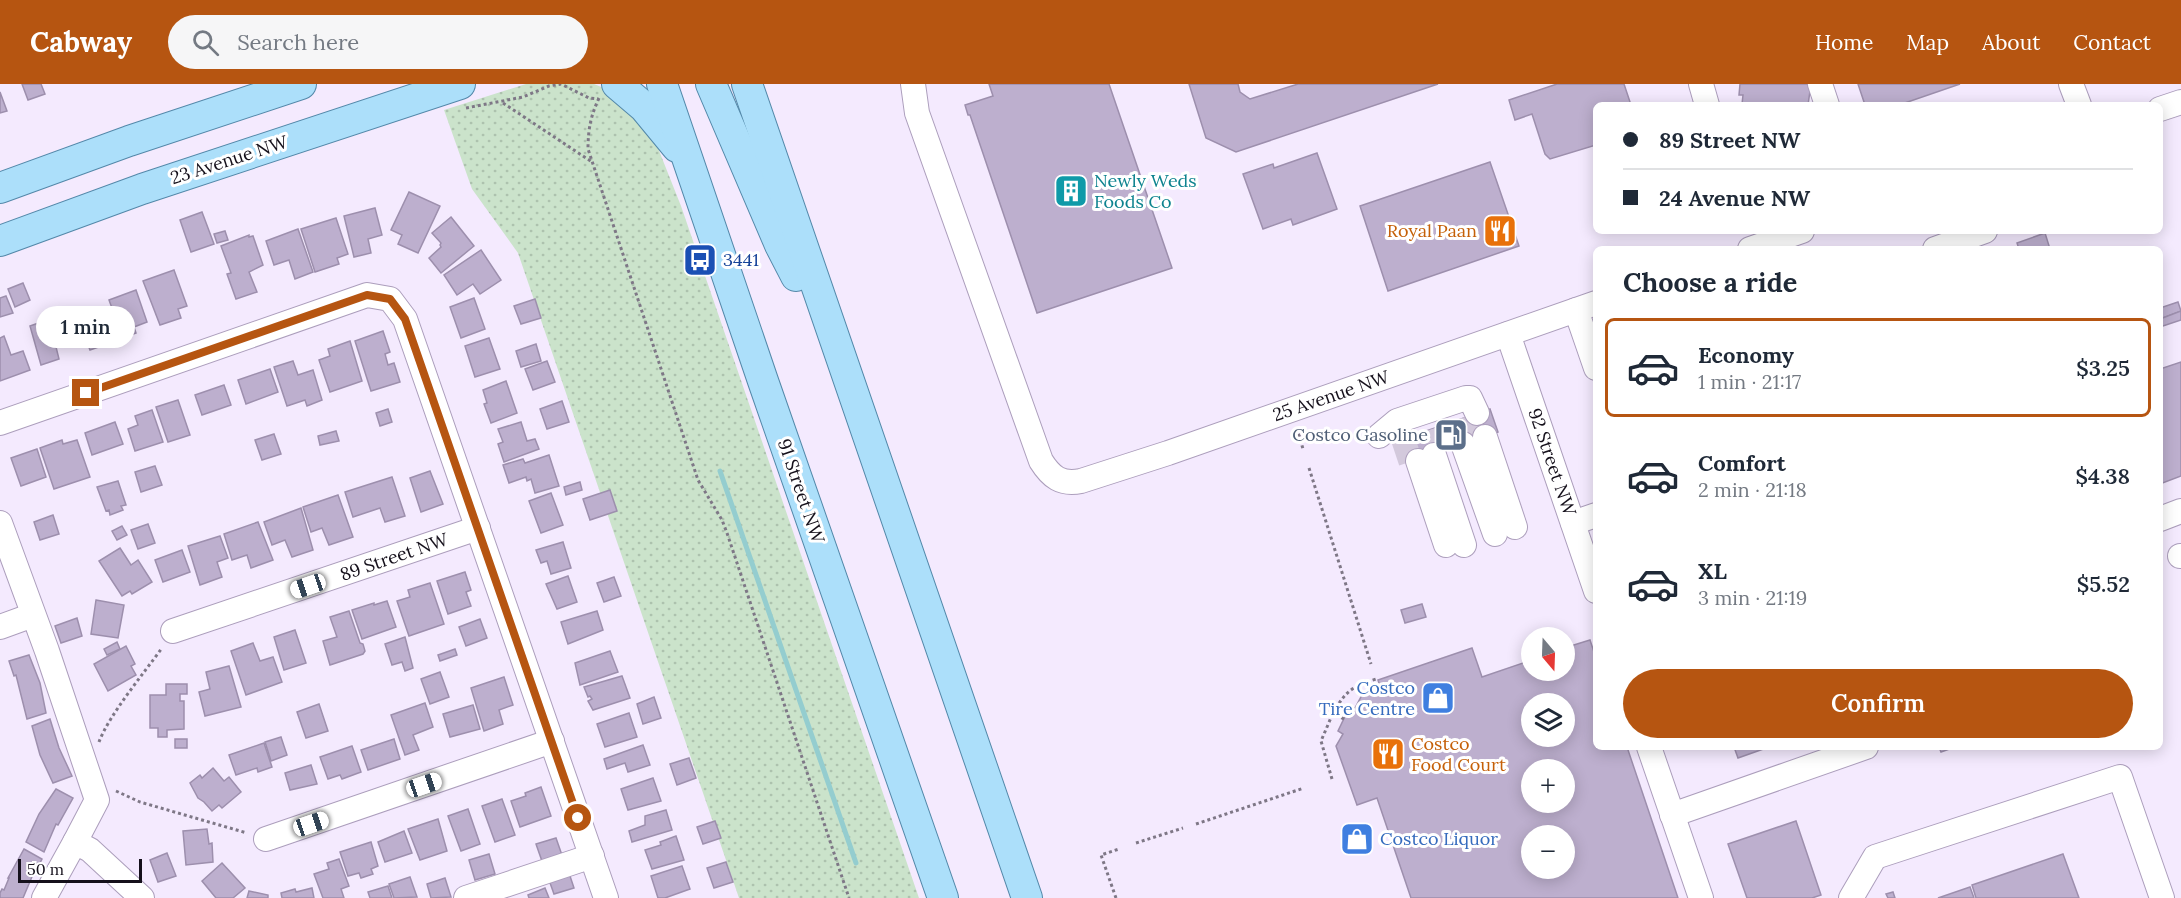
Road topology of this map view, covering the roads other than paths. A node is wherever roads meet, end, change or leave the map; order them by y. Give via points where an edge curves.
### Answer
1 (301, 84) edge
2 (431, 84) edge
3 (460, 84) edge
4 (662, 84) edge
5 (711, 84) edge
6 (747, 84) edge
7 (765, 84) edge
8 (913, 84) edge
9 (1701, 84) edge
10 (1820, 84) edge
11 (2071, 84) edge
12 (607, 92) edge
13 (1706, 102) edge
14 (1826, 102) edge
15 (2078, 102) edge
16 (2181, 102) edge
17 (2163, 108) edge
18 (324, 130) junction
19 (690, 163) junction
20 (0, 188) edge
21 (788, 204) junction
22 (1788, 234) edge
23 (1987, 237) edge
24 (0, 241) edge
25 (1752, 242) edge
26 (1948, 246) edge
27 (1586, 306) edge
28 (1508, 334) junction
29 (1593, 349) edge
30 (846, 374) junction
31 (0, 423) edge
32 (1445, 451) joint
33 (2181, 511) edge
34 (1593, 515) edge
35 (2163, 518) edge
36 (0, 523) edge
37 (1573, 523) junction
38 (478, 528) junction
39 (1593, 582) edge
40 (33, 615) junction
41 (0, 627) edge
42 (173, 631) road end
43 (552, 741) junction
44 (1650, 750) edge
45 (1857, 750) edge
46 (1672, 815) junction
47 (266, 839) road end
48 (75, 842) junction
49 (927, 849) junction
50 (592, 856) junction
51 (44, 898) edge
52 (142, 898) edge
53 (466, 898) edge
54 (606, 898) edge
55 (943, 898) edge
56 (949, 898) edge
57 (1027, 898) edge
58 (1701, 898) edge
59 (1851, 898) edge
60 (2162, 898) edge

1 - 20 main road
2 - 18 main road
3 - 18 main road, 23 Avenue NW
4 - 19 main road, 91 Street NW
5 - 30 main road via 780,245
6 - 21 main road
7 - 21 main road
8 - 28 street, 25 Avenue NW via 917,113 1041,460 1057,479 1081,481
9 - 13 street
10 - 14 street
11 - 15 street
12 - 19 main road via 644,107
16 - 17 street
18 - 24 main road, 23 Avenue NW via 142,189
19 - 49 main road, 91 Street NW
21 - 30 main road
22 - 25 street
23 - 26 street
27 - 28 street, 25 Avenue NW
27 - 29 street
28 - 37 street, 92 Street NW
30 - 57 main road
31 - 38 street via 367,295 390,299 405,319
32 - 32 street via 1476,541
33 - 35 street
34 - 37 street
36 - 40 street
37 - 39 street, 92 Street NW
38 - 42 street, 89 Street NW
38 - 43 street
40 - 41 street
40 - 48 street via 97,800
43 - 47 street
43 - 50 street
44 - 46 street
45 - 46 street
46 - 58 street
48 - 51 street
48 - 52 street via 90,850
49 - 55 main road, 91 Street NW
49 - 56 main road
50 - 53 street
50 - 54 street
59 - 60 street via 1875,856 2120,777

